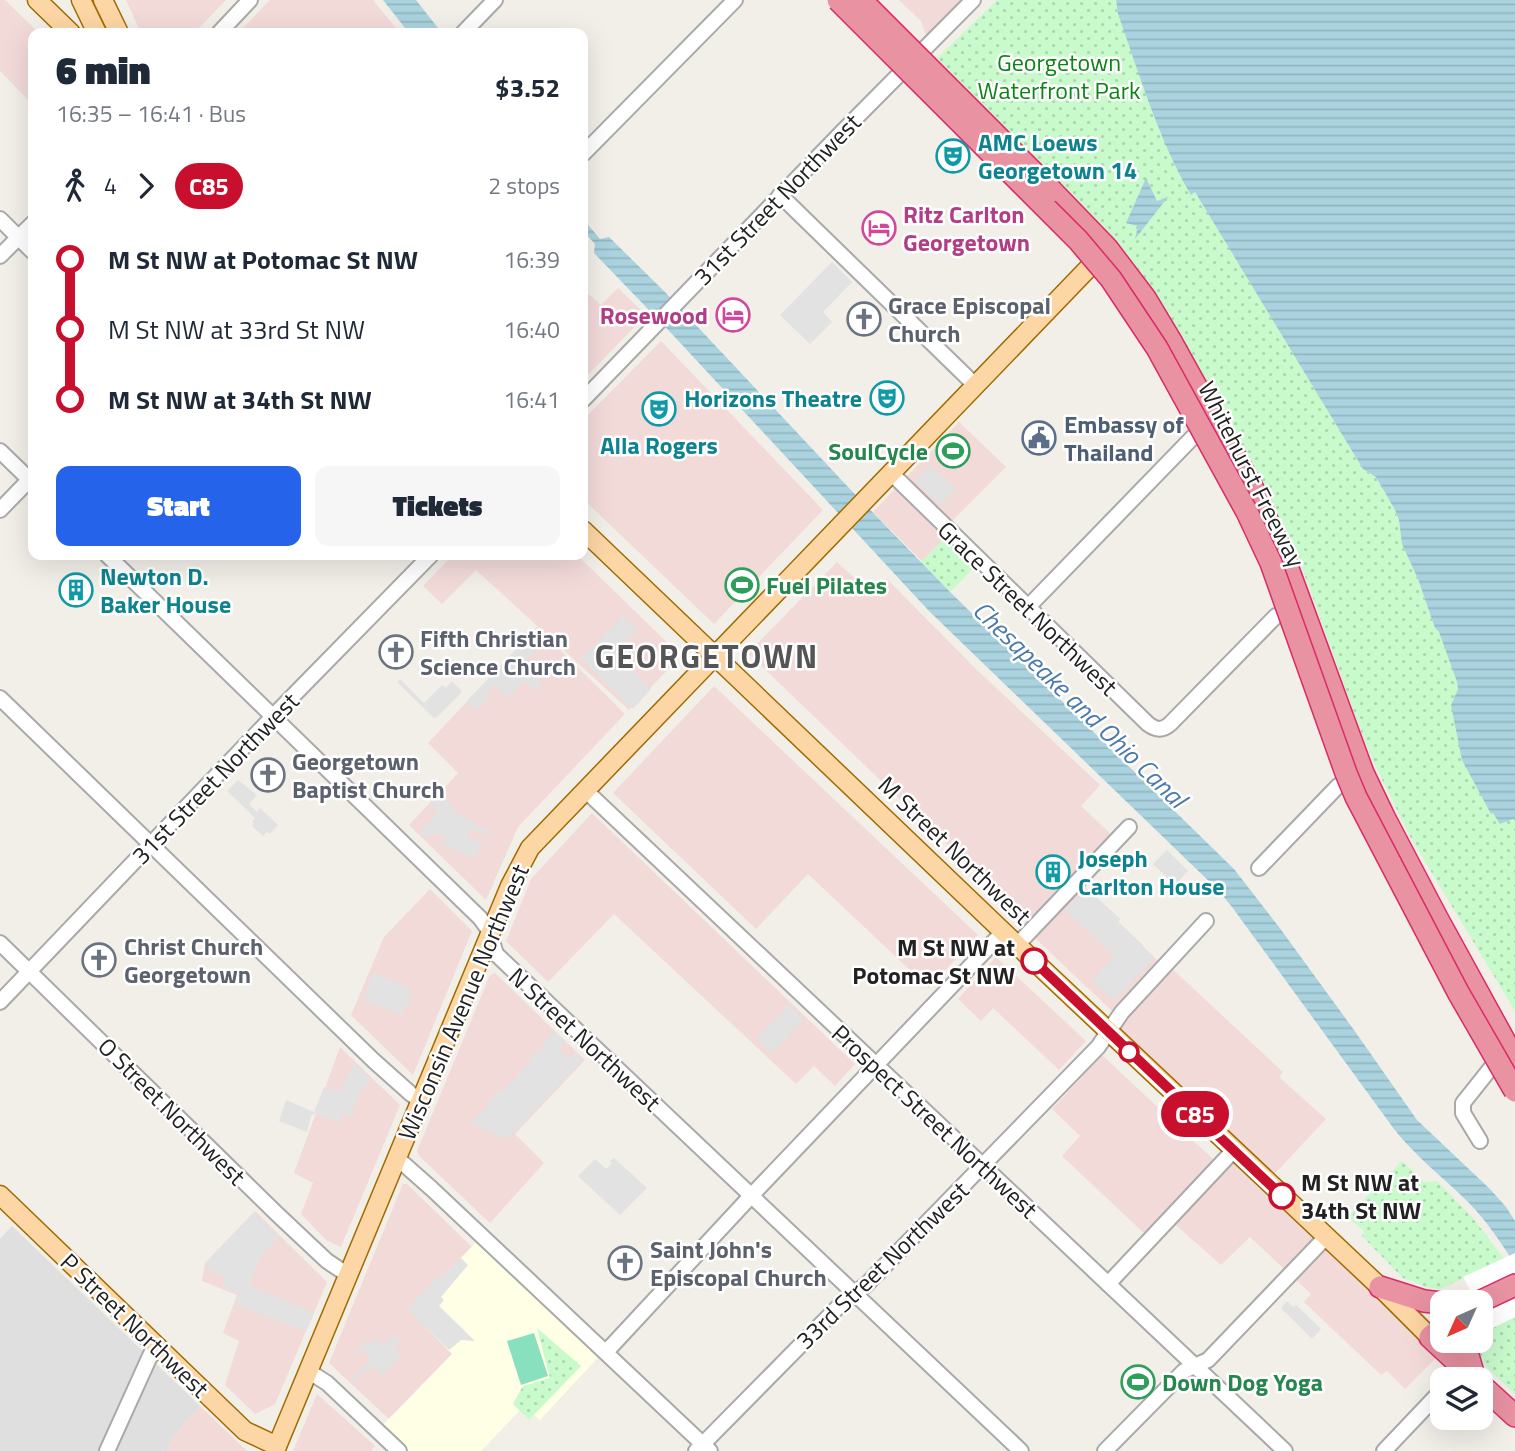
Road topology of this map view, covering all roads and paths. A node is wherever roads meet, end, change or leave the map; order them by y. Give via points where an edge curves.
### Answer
1 (37, 0) edge
2 (103, 0) edge
3 (250, 0) edge
4 (495, 0) edge
5 (735, 0) edge
6 (838, 0) edge
7 (849, 0) edge
8 (861, 0) edge
9 (973, 0) edge
10 (83, 1) edge
11 (56, 19) junction
12 (66, 28) edge
13 (95, 28) edge
14 (117, 28) edge
15 (224, 28) edge
16 (468, 28) edge
17 (911, 63) junction
18 (588, 149) edge
19 (780, 195) junction
20 (0, 219) edge
21 (28, 228) edge
22 (19, 237) junction
23 (28, 246) edge
24 (0, 256) edge
25 (1101, 256) junction
26 (975, 385) junction
27 (588, 395) edge
28 (1193, 437) dead end
29 (0, 451) edge
30 (891, 473) junction
31 (28, 476) edge
32 (28, 484) edge
33 (0, 510) edge
34 (588, 535) edge
35 (112, 560) edge
36 (426, 560) edge
37 (1028, 607) junction
38 (1276, 615) dead end
39 (714, 656) junction
40 (0, 698) edge
41 (274, 717) junction
42 (1338, 786) dead end
43 (585, 790) junction
44 (1129, 827) dead end
45 (152, 844) junction
46 (1259, 869) dead end
47 (1414, 873) junction
48 (1206, 921) dead end
49 (1003, 932) junction
50 (489, 934) junction
51 (0, 943) edge
52 (1017, 945) junction
53 (29, 971) junction
54 (0, 1002) edge
55 (1108, 1031) junction
56 (1515, 1034) edge
57 (1509, 1056) edge
58 (876, 1065) junction
59 (1515, 1073) edge
60 (1515, 1091) edge
61 (420, 1100) junction
62 (1480, 1141) dead end
63 (1234, 1150) junction
64 (397, 1158) junction
65 (983, 1166) junction
66 (0, 1195) edge
67 (751, 1196) junction
68 (1326, 1237) junction
69 (348, 1275) junction
70 (1108, 1284) junction
71 (1515, 1285) edge
72 (1380, 1287) junction
73 (855, 1294) junction
74 (1493, 1295) edge
75 (1430, 1302) edge
76 (1430, 1327) edge
77 (155, 1345) junction
78 (606, 1352) junction
79 (1195, 1366) junction
80 (308, 1371) junction
81 (1493, 1396) edge
82 (1430, 1403) edge
83 (1515, 1416) edge
84 (276, 1448) edge
85 (703, 1449) edge
86 (107, 1451) edge
87 (399, 1451) edge
88 (1021, 1451) edge
89 (1105, 1451) edge
90 (1285, 1451) edge
91 (1384, 1451) edge

1 - 11 main road
2 - 14 main road
3 - 15 street
4 - 16 street
5 - 18 street
6 - 60 highway, Whitehurst Freeway, bridge via 1078,240 1111,279 1157,348 1258,535 1356,797
7 - 17 main road
8 - 47 highway, Whitehurst Freeway, bridge via 1091,230 1160,322 1275,535 1363,773
9 - 17 street, 31st Street Northwest
10 - 11 main road
10 - 13 main road
11 - 12 main road
17 - 19 street, 31st Street Northwest
17 - 25 main road
19 - 26 street
19 - 27 street, 31st Street Northwest
20 - 22 street
21 - 22 street
22 - 23 street
22 - 24 street
25 - 26 main road, Wisconsin Avenue Northwest
25 - 57 street via 1154,330 1254,511 1288,589 1352,771 1401,868
26 - 30 main road, Wisconsin Avenue Northwest
28 - 37 street
29 - 31 street
30 - 37 street, Grace Street Northwest
30 - 39 main road, Wisconsin Avenue Northwest
32 - 33 street
34 - 39 main road, M Street Northwest
35 - 41 street, N Street Northwest
36 - 41 street, 31st Street Northwest
37 - 38 street, Grace Street Northwest via 1148,724 1162,730
39 - 43 main road, Wisconsin Avenue Northwest
39 - 49 main road, M Street Northwest
40 - 45 street
41 - 45 street, 31st Street Northwest
41 - 50 street, N Street Northwest via 485,923
42 - 46 street
43 - 50 main road, Wisconsin Avenue Northwest via 530,848
43 - 58 street, Prospect Street Northwest
44 - 52 street
45 - 53 street, 31st Street Northwest
45 - 61 street
47 - 56 highway
47 - 57 highway, Whitehurst Freeway
48 - 55 street, 33rd Street Northwest
49 - 52 main road, M Street Northwest
49 - 58 street
50 - 61 main road, Wisconsin Avenue Northwest
50 - 67 street, N Street Northwest via 496,954
51 - 53 street, O Street Northwest
52 - 55 main road, M Street Northwest
53 - 54 street, 31st Street Northwest
53 - 69 street, O Street Northwest via 276,1214
55 - 63 main road, M Street Northwest
55 - 65 street, 33rd Street Northwest via 1098,1047
57 - 59 street
57 - 62 street via 1463,1103 1463,1113
58 - 65 street, Prospect Street Northwest
58 - 67 street
61 - 64 main road, Wisconsin Avenue Northwest
63 - 68 main road, M Street Northwest
63 - 70 street
64 - 69 main road, Wisconsin Avenue Northwest
64 - 78 street
65 - 70 street, Prospect Street Northwest
65 - 73 street, 33rd Street Northwest
66 - 77 main road, P Street Northwest
67 - 73 street, N Street Northwest
67 - 78 street
68 - 72 main road, M Street Northwest
68 - 79 street via 1208,1360
69 - 80 main road, Wisconsin Avenue Northwest
70 - 79 street, Prospect Street Northwest
71 - 74 highway
72 - 75 highway
72 - 76 main road, M Street Northwest
73 - 85 street, 33rd Street Northwest
73 - 88 street, N Street Northwest
77 - 84 main road, P Street Northwest via 245,1431
77 - 86 street
78 - 85 street
79 - 89 street via 1184,1371
79 - 90 street, Prospect Street Northwest
80 - 84 main road, Wisconsin Avenue Northwest
80 - 87 street via 327,1383
81 - 83 highway
82 - 91 street

